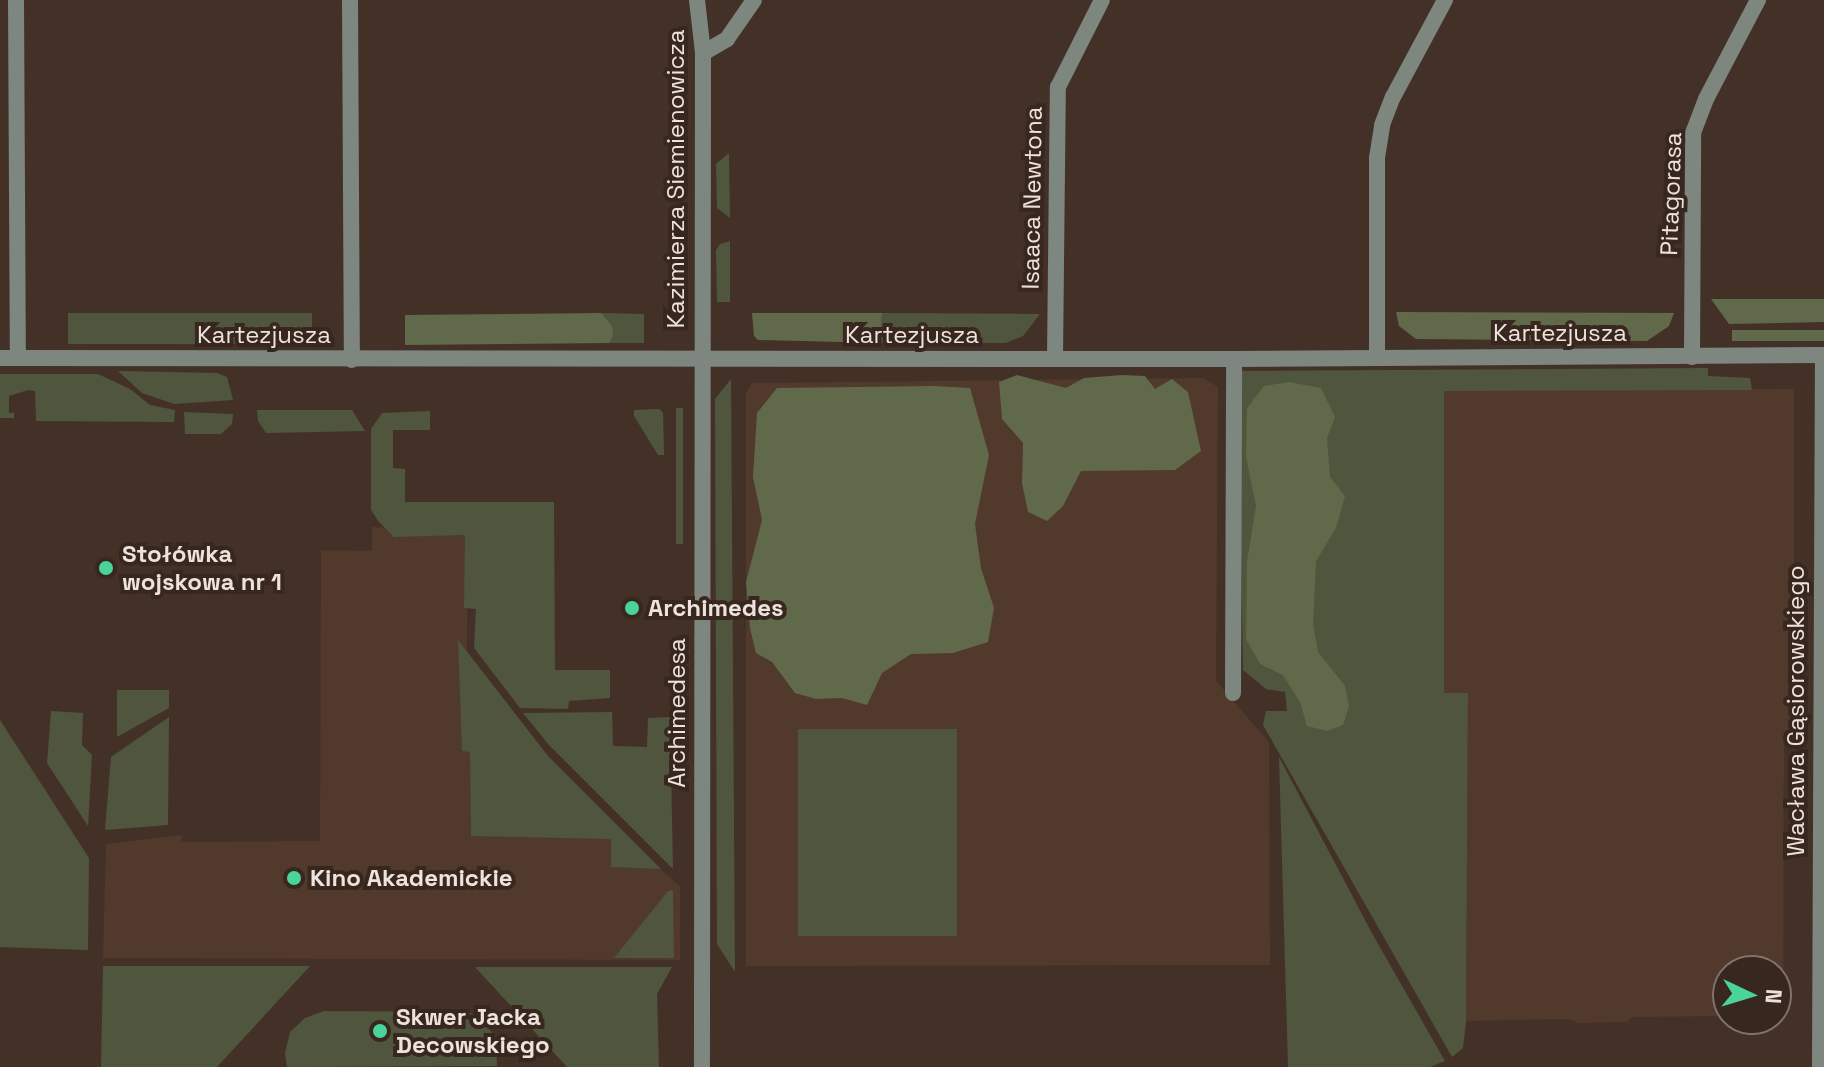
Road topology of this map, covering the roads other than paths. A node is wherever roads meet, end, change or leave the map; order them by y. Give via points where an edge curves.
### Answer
1 (16, 0) edge
2 (350, 0) edge
3 (697, 0) edge
4 (754, 0) edge
5 (1102, 0) edge
6 (1445, 0) edge
7 (1758, 0) edge
8 (703, 53) junction
9 (1824, 355) edge
10 (1377, 357) junction
11 (1692, 357) junction
12 (0, 358) edge
13 (18, 358) junction
14 (700, 358) junction
15 (1055, 359) junction
16 (1234, 359) junction
17 (352, 360) junction
18 (1233, 693) dead end
19 (702, 1067) edge
20 (1820, 1067) edge

1 - 13 street
2 - 17 street
3 - 8 street, Kazimierza Siemienowicza
4 - 8 street via 727,39
5 - 15 street, Isaaca Newtona via 1058,87
6 - 10 street via 1382,125 1377,158
7 - 11 street, Pitagorasa via 1693,133
8 - 14 street, Kazimierza Siemienowicza
9 - 11 street, Kartezjusza
9 - 20 street, Wacława Gąsiorowskiego
10 - 11 street, Kartezjusza
10 - 16 street, Kartezjusza
12 - 13 street, Kartezjusza
13 - 17 street, Kartezjusza
14 - 15 street, Kartezjusza
14 - 17 street, Kartezjusza
14 - 19 street, Archimedesa
15 - 16 street, Kartezjusza
16 - 18 street

